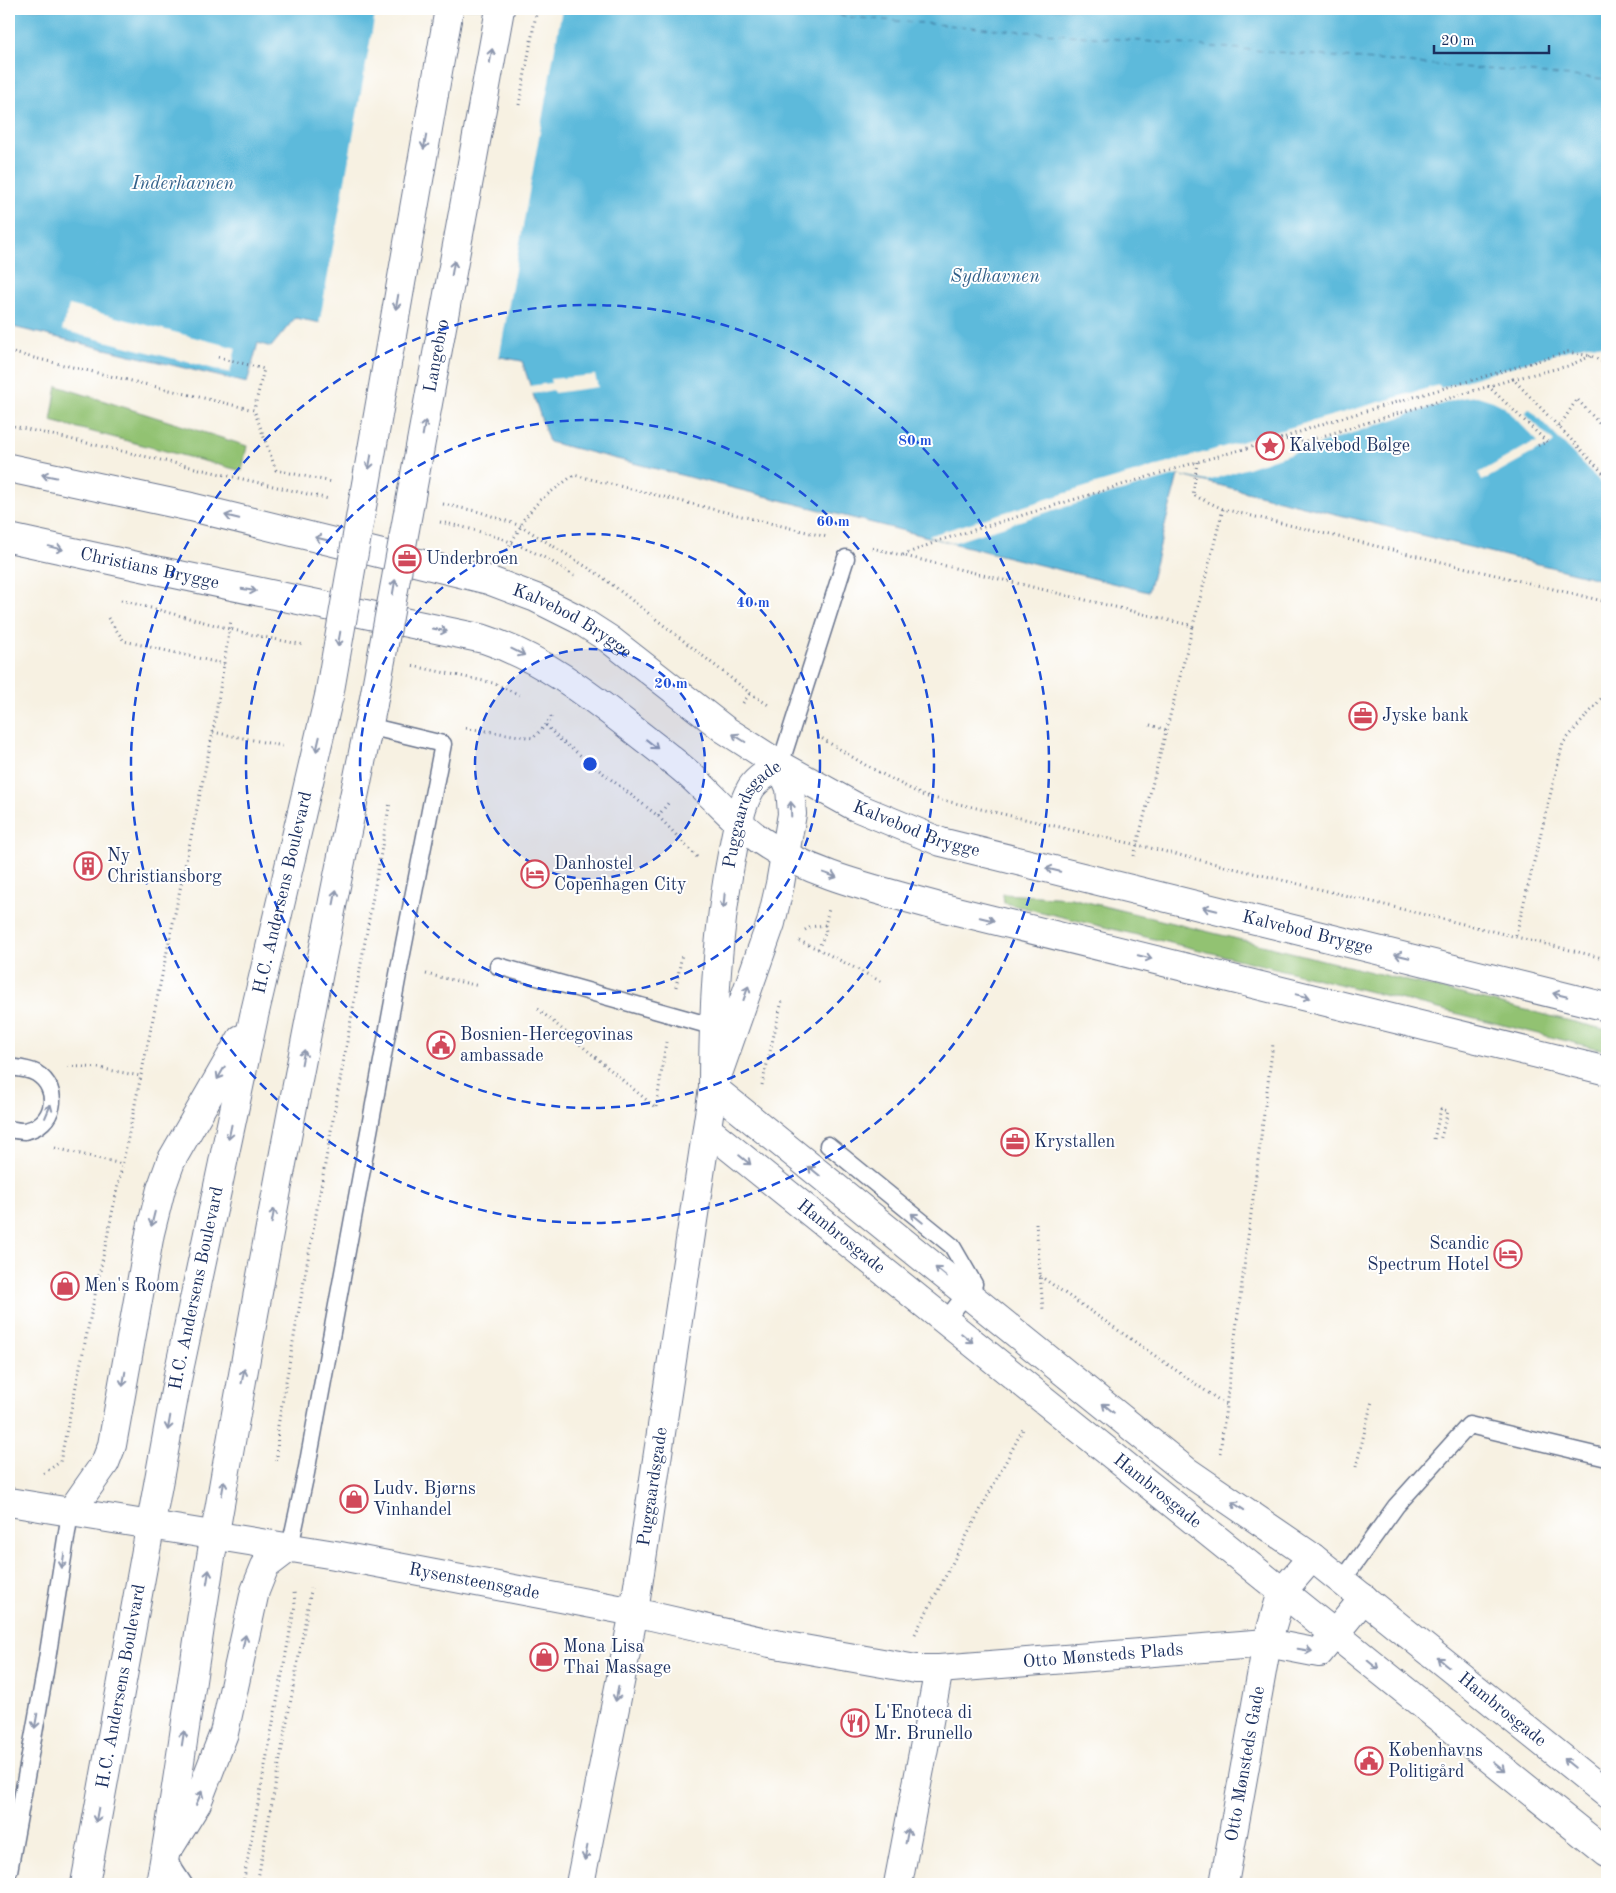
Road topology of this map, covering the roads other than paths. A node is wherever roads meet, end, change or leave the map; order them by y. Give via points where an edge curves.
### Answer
1 (449, 9) edge
2 (500, 9) edge
3 (9, 468) edge
4 (9, 538) edge
5 (846, 558) dead end
6 (371, 715) junction
7 (780, 764) junction
8 (738, 822) junction
9 (786, 856) junction
10 (498, 966) dead end
11 (1607, 1007) edge
12 (254, 1016) junction
13 (722, 1029) junction
14 (9, 1067) edge
15 (1607, 1071) edge
16 (713, 1088) junction
17 (9, 1129) edge
18 (706, 1129) junction
19 (828, 1145) dead end
20 (967, 1293) junction
21 (944, 1320) junction
22 (1607, 1458) edge
23 (9, 1502) edge
24 (70, 1513) junction
25 (150, 1526) junction
26 (214, 1536) junction
27 (290, 1547) junction
28 (1312, 1557) junction
29 (1342, 1581) junction
30 (1282, 1592) junction
31 (1364, 1598) junction
32 (634, 1612) junction
33 (1335, 1634) junction
34 (1267, 1644) junction
35 (939, 1669) junction
36 (1607, 1794) edge
37 (1607, 1853) edge
38 (165, 1855) junction
39 (9, 1871) edge
40 (84, 1884) edge
41 (160, 1884) edge
42 (184, 1884) edge
43 (580, 1884) edge
44 (898, 1884) edge
45 (1224, 1884) edge

1 -> 12 street, H.C. Andersens Boulevard, bridge via 328,696
6 -> 2 street, Langebro, bridge
7 -> 3 street, Kalvebod Brygge via 724,729 609,639 536,598 488,580 279,528
4 -> 8 street, Christians Brygge via 484,639 509,648 588,694 690,774
5 - 7 lane
26 -> 6 street via 291,1118
6 - 27 lane via 443,744
7 - 8 street, Puggaardsgade via 751,788
9 -> 7 street, Puggaardsgade via 792,814 790,788
11 -> 7 street, Kalvebod Brygge via 941,842 856,807
8 - 9 street
8 -> 13 street, Puggaardsgade via 725,892
13 -> 9 street, Puggaardsgade via 771,923
9 -> 15 street via 838,878 936,906
10 - 13 lane
12 -> 24 street via 170,1161 150,1233 112,1445 105,1463
12 -> 25 street, H.C. Andersens Boulevard via 178,1375
13 - 16 street, Puggaardsgade
17 -> 14 lane via 25,1131 41,1124 48,1115 52,1097 45,1080 34,1072
16 - 18 street, Puggaardsgade
20 -> 16 street, Hambrosgade
18 -> 21 street, Hambrosgade
18 - 32 street, Puggaardsgade
20 -> 19 lane via 974,1284 952,1246
20 - 21 lane
28 -> 20 street, Hambrosgade via 1185,1470
21 -> 30 street, Hambrosgade
22 - 29 lane via 1469,1425 1396,1506
23 - 24 street, Rysensteensgade
24 - 25 street, Rysensteensgade
24 -> 39 lane
25 - 26 street, Rysensteensgade
25 -> 40 street, H.C. Andersens Boulevard
26 - 27 street, Rysensteensgade
38 -> 26 street
27 - 32 street, Rysensteensgade
38 -> 27 street via 197,1803 224,1733 255,1590 265,1566
28 - 29 street, Hambrosgade
28 - 30 street
29 - 31 street, Hambrosgade
30 - 33 street, Hambrosgade
30 - 34 street
31 - 33 street, Otto Mønsteds Plads
36 -> 31 street, Hambrosgade
32 - 35 street, Rysensteensgade via 770,1644 916,1669
32 -> 43 street, Puggaardsgade
34 -> 33 street, Otto Mønsteds Plads via 1319,1653
33 -> 37 street, Hambrosgade
34 - 35 street, Otto Mønsteds Plads
34 - 45 street, Otto Mønsteds Gade
44 -> 35 street
38 - 41 street
38 - 42 lane

